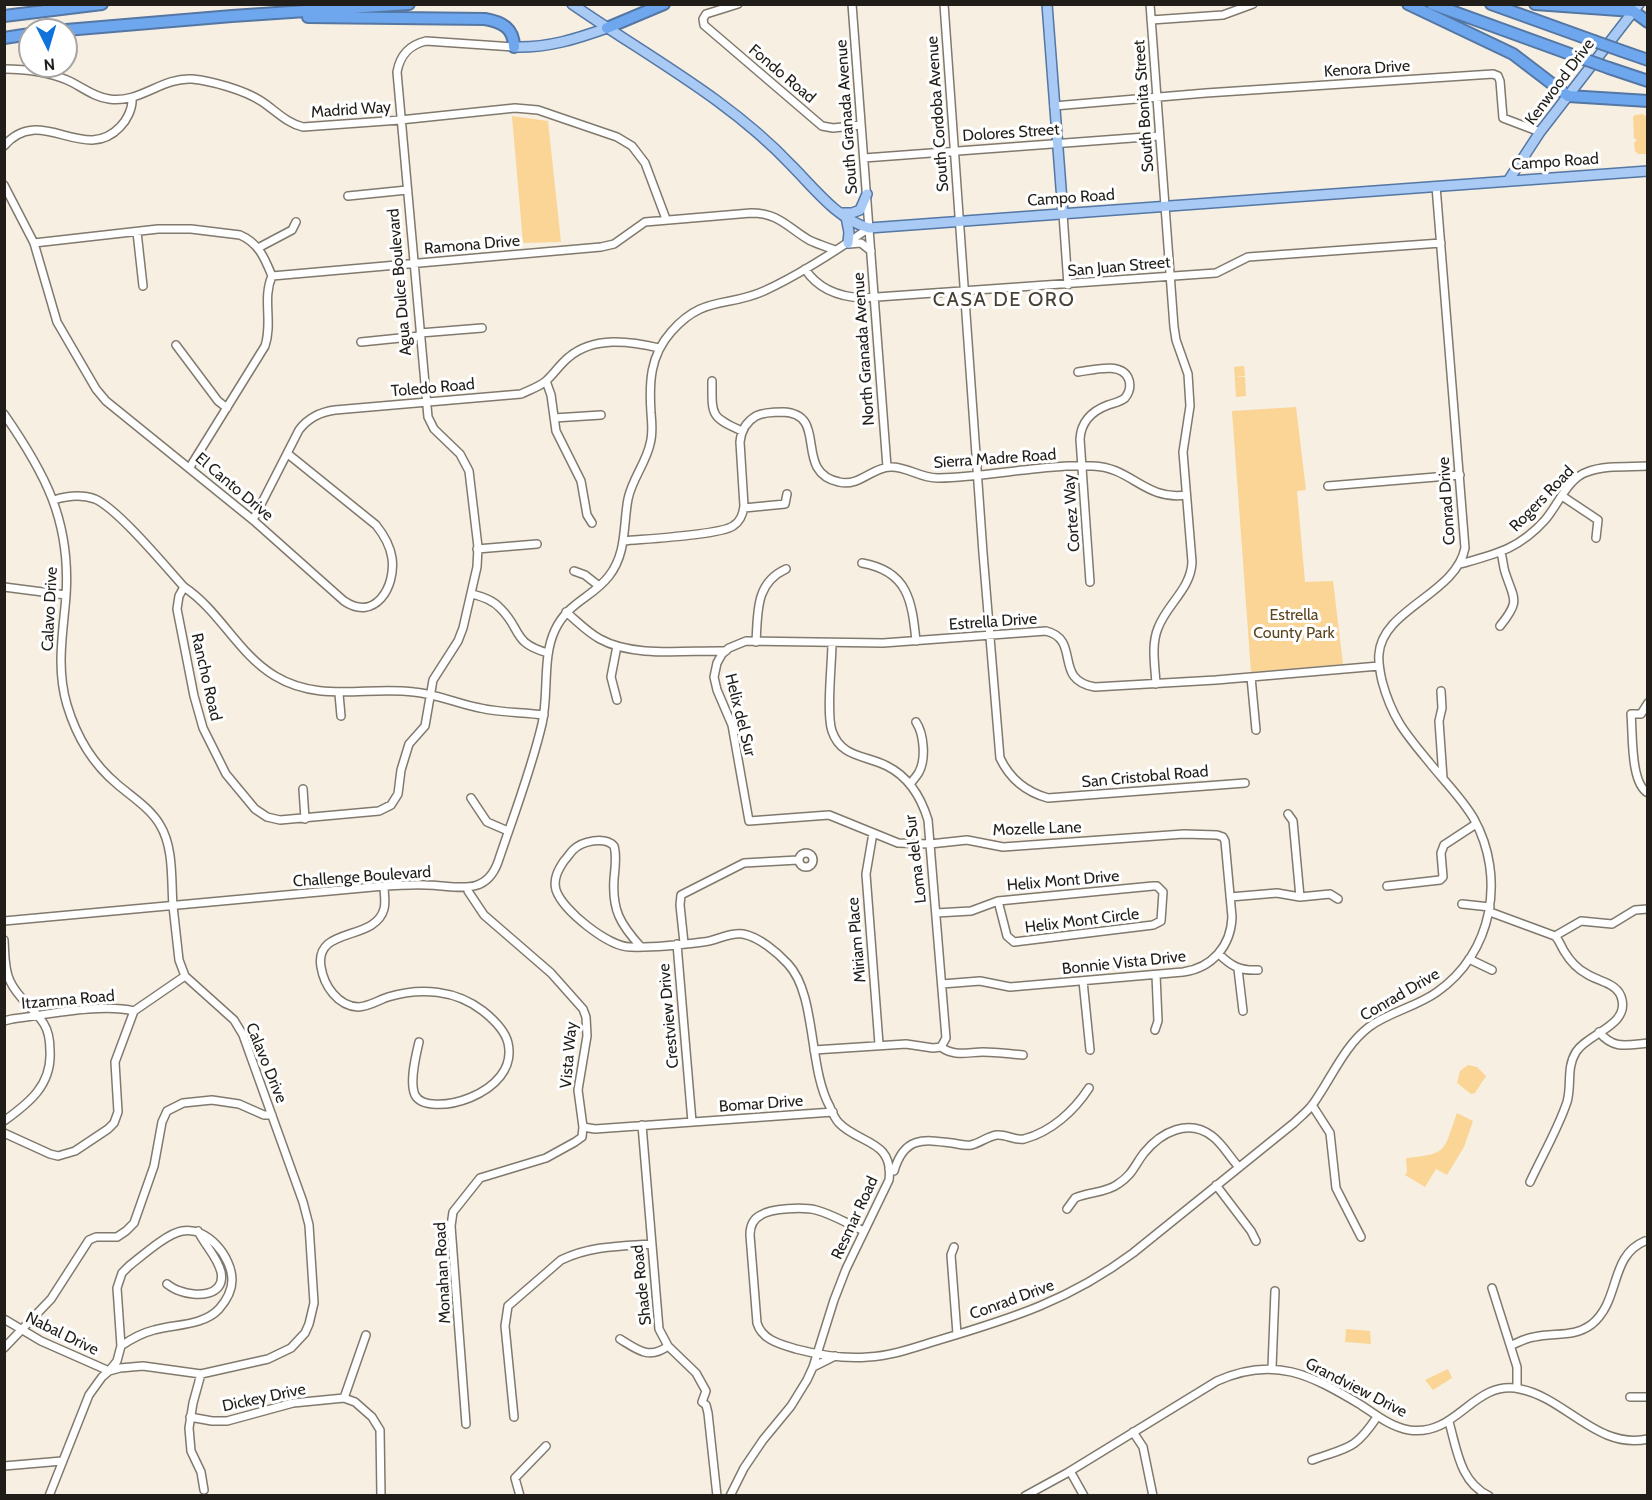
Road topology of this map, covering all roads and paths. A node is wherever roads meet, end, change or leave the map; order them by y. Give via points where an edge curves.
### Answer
1 (102, 4) edge
2 (409, 4) edge
3 (572, 4) edge
4 (663, 4) edge
5 (738, 4) edge
6 (852, 4) edge
7 (944, 4) edge
8 (1047, 4) edge
9 (1150, 4) edge
10 (1253, 4) edge
11 (1408, 4) edge
12 (1432, 4) edge
13 (1491, 4) edge
14 (1535, 4) edge
15 (1636, 8) edge
16 (4, 16) edge
17 (232, 16) junction
18 (1151, 20) junction
19 (1647, 22) edge
20 (607, 28) junction
21 (78, 29) edge
22 (514, 47) junction
23 (1647, 60) edge
24 (4, 69) edge
25 (1647, 81) edge
26 (1568, 96) junction
27 (132, 98) junction
28 (1156, 98) junction
29 (1647, 101) edge
30 (1054, 106) junction
31 (400, 120) junction
32 (861, 125) junction
33 (1540, 132) junction
34 (1160, 136) junction
35 (1058, 143) junction
36 (4, 146) edge
37 (954, 151) junction
38 (1523, 156) junction
39 (864, 158) junction
40 (1647, 171) edge
41 (1530, 179) junction
42 (1508, 181) junction
43 (4, 185) edge
44 (1436, 186) junction
45 (407, 190) junction
46 (867, 194) junction
47 (348, 196) dead end
48 (1165, 206) junction
49 (1063, 214) junction
50 (843, 215) junction
51 (666, 219) junction
52 (296, 222) dead end
53 (960, 222) junction
54 (869, 228) junction
55 (137, 232) junction
56 (34, 243) junction
57 (1441, 243) junction
58 (846, 244) junction
59 (258, 248) junction
60 (836, 250) junction
61 (871, 251) junction
62 (413, 264) junction
63 (805, 269) junction
64 (273, 276) junction
65 (1170, 276) junction
66 (1068, 285) junction
67 (143, 286) dead end
68 (965, 292) junction
69 (874, 298) junction
70 (482, 328) dead end
71 (420, 335) junction
72 (361, 342) dead end
73 (176, 345) dead end
74 (659, 348) junction
75 (1078, 372) dead end
76 (546, 381) junction
77 (712, 381) dead end
78 (426, 402) junction
79 (227, 408) junction
80 (4, 414) edge
81 (601, 415) dead end
82 (554, 418) junction
83 (742, 432) junction
84 (288, 454) junction
85 (1647, 466) edge
86 (190, 467) junction
87 (887, 467) junction
88 (1082, 467) junction
89 (978, 474) junction
90 (1460, 475) junction
91 (1328, 486) dead end
92 (787, 494) dead end
93 (1186, 495) junction
94 (1562, 496) junction
95 (54, 500) junction
96 (744, 508) junction
97 (253, 520) junction
98 (592, 523) dead end
99 (1596, 538) dead end
100 (624, 540) junction
101 (537, 544) dead end
102 (477, 549) junction
103 (1501, 553) junction
104 (862, 563) dead end
105 (1460, 564) junction
106 (786, 569) dead end
107 (574, 571) dead end
108 (1090, 582) dead end
109 (599, 586) junction
110 (4, 587) edge
111 (184, 587) junction
112 (472, 594) junction
113 (66, 595) junction
114 (566, 612) junction
115 (1500, 626) dead end
116 (989, 634) junction
117 (916, 641) junction
118 (756, 642) junction
119 (832, 643) junction
120 (617, 646) junction
121 (726, 651) junction
122 (548, 652) junction
123 (1379, 666) junction
124 (1251, 677) junction
125 (1156, 684) junction
126 (1441, 691) dead end
127 (339, 694) junction
128 (430, 694) junction
129 (617, 700) dead end
130 (1647, 703) edge
131 (544, 715) junction
132 (341, 716) dead end
133 (916, 722) dead end
134 (1256, 730) dead end
135 (1443, 779) junction
136 (1245, 783) dead end
137 (910, 784) junction
138 (303, 789) dead end
139 (1647, 793) edge
140 (471, 798) dead end
141 (1048, 798) joint
142 (1288, 814) dead end
143 (305, 819) junction
144 (749, 821) joint
145 (1476, 824) junction
146 (508, 831) junction
147 (873, 833) junction
148 (930, 843) junction
149 (798, 860) dead end
150 (384, 886) junction
151 (1157, 886) joint
152 (1387, 886) dead end
153 (468, 888) junction
154 (1230, 897) junction
155 (1300, 897) junction
156 (1338, 899) dead end
157 (998, 901) junction
158 (1462, 904) dead end
159 (173, 906) junction
160 (1647, 909) edge
161 (1490, 910) junction
162 (936, 913) junction
163 (4, 921) edge
164 (1555, 936) junction
165 (4, 940) edge
166 (680, 944) junction
167 (641, 947) junction
168 (1219, 954) junction
169 (1469, 959) junction
170 (1238, 969) junction
171 (1258, 970) dead end
172 (1492, 970) dead end
173 (1156, 975) junction
174 (185, 976) junction
175 (1083, 981) junction
176 (942, 984) junction
177 (134, 1011) junction
178 (1243, 1011) dead end
179 (37, 1016) junction
180 (4, 1021) edge
181 (1155, 1030) dead end
182 (1599, 1032) junction
183 (419, 1042) dead end
184 (1647, 1043) edge
185 (879, 1044) junction
186 (941, 1047) junction
187 (814, 1050) junction
188 (1089, 1050) dead end
189 (1023, 1055) dead end
190 (1089, 1088) dead end
191 (1311, 1105) junction
192 (832, 1112) junction
193 (272, 1115) junction
194 (4, 1121) edge
195 (692, 1122) junction
196 (642, 1125) junction
197 (583, 1126) junction
198 (4, 1133) edge
199 (1239, 1167) junction
200 (889, 1169) junction
201 (1530, 1182) dead end
202 (1216, 1185) junction
203 (1067, 1209) dead end
204 (864, 1231) junction
205 (198, 1232) junction
206 (1361, 1237) dead end
207 (1256, 1241) dead end
208 (1645, 1241) dead end
209 (651, 1244) junction
210 (954, 1247) dead end
211 (168, 1284) dead end
212 (1492, 1288) dead end
213 (1275, 1291) dead end
214 (4, 1319) edge
215 (22, 1331) junction
216 (957, 1334) junction
217 (366, 1335) dead end
218 (620, 1340) dead end
219 (1512, 1345) junction
220 (121, 1346) junction
221 (668, 1346) junction
222 (4, 1348) edge
223 (817, 1353) junction
224 (835, 1356) junction
225 (813, 1367) junction
226 (1272, 1368) junction
227 (109, 1371) junction
228 (201, 1374) junction
229 (1517, 1388) junction
230 (1630, 1397) dead end
231 (1647, 1397) edge
232 (344, 1398) junction
233 (190, 1417) junction
234 (514, 1417) dead end
235 (1377, 1417) junction
236 (1449, 1422) junction
237 (466, 1425) dead end
238 (1132, 1432) junction
239 (1647, 1439) edge
240 (546, 1446) dead end
241 (1312, 1460) dead end
242 (62, 1461) junction
243 (4, 1466) edge
244 (1070, 1472) junction
245 (204, 1490) dead end
246 (520, 1495) edge
247 (49, 1496) edge
248 (381, 1496) edge
249 (514, 1496) edge
250 (717, 1496) edge
251 (730, 1496) edge
252 (1025, 1496) edge
253 (1084, 1496) edge
254 (1153, 1496) edge
255 (1489, 1496) edge

1 - 16 highway
2 - 17 highway
3 - 20 main road, Campo Road
4 - 20 highway
5 - 32 street, Fondo Road via 706,14 705,27 822,126
6 - 32 street, South Granada Avenue
7 - 37 street, South Cordoba Avenue
8 - 30 main road
9 - 18 street, South Bonita Street
10 - 18 street via 1223,15
11 - 26 highway via 1514,54
12 - 25 highway, bridge
13 - 23 highway, bridge
14 - 15 highway
15 - 19 highway
15 - 26 main road, Kenwood Drive
17 - 21 highway
17 - 22 highway via 485,19 509,29
18 - 28 street, South Bonita Street
20 - 22 main road, Agua Dulce Boulevard via 565,42
20 - 50 main road, Campo Road via 687,78 729,111 770,144
22 - 31 street, Agua Dulce Boulevard via 430,41 411,47 397,72
24 - 27 street, Madrid Way via 66,80 105,99
26 - 29 highway
26 - 33 main road, Kenwood Drive
27 - 31 street, Madrid Way via 169,82 190,79 249,94 290,123 303,127
27 - 36 street via 124,123 104,139 86,141 36,129 18,135
28 - 30 street
28 - 33 street, Kenora Drive via 1493,74 1500,81 1503,118
28 - 34 street, South Bonita Street
30 - 35 main road
31 - 45 street, Agua Dulce Boulevard
31 - 51 street, Madrid Way via 526,108 617,137 643,158
32 - 39 street, South Granada Avenue
33 - 38 main road, Kenwood Drive
34 - 35 street, Dolores Street
34 - 48 street, South Bonita Street
35 - 37 street, Dolores Street
35 - 49 main road
37 - 39 street, Dolores Street
37 - 53 street, South Cordoba Avenue
38 - 41 main road
38 - 42 main road, Kenwood Drive
39 - 46 street, South Granada Avenue
40 - 41 main road, Campo Road
41 - 42 main road, Campo Road
42 - 44 main road, Campo Road
43 - 56 street, El Canto Drive
44 - 48 main road, Campo Road
44 - 57 street, Conrad Drive
45 - 47 street
45 - 62 street, Agua Dulce Boulevard
46 - 50 main road via 860,210
46 - 54 street, South Granada Avenue
48 - 49 main road, Campo Road
48 - 65 street, South Bonita Street
49 - 53 main road, Campo Road
49 - 66 street
50 - 54 main road, Campo Road
50 - 58 main road via 849,232
51 - 60 street, Ramona Drive via 765,214
51 - 62 street, Ramona Drive via 640,224 606,247
52 - 59 street via 292,230
53 - 54 main road, Campo Road
53 - 68 street, South Cordoba Avenue
54 - 58 street
54 - 61 street, North Granada Avenue
55 - 56 street
55 - 59 street via 181,229 240,235
55 - 67 street
56 - 86 street, El Canto Drive via 57,322 96,389
57 - 65 street, San Juan Street via 1248,257 1216,273
57 - 90 street, Conrad Drive
58 - 60 street
58 - 61 street via 861,243
59 - 64 street
60 - 63 street
61 - 69 street, North Granada Avenue
62 - 64 street, Ramona Drive
62 - 71 street, Agua Dulce Boulevard
63 - 69 street, San Juan Street via 819,284 837,294
63 - 74 street via 748,297 695,311
64 - 79 street via 267,296 268,338
65 - 66 street, San Juan Street
65 - 93 street, South Bonita Street via 1175,335 1188,374 1190,406 1183,452
66 - 68 street, San Juan Street
68 - 69 street, San Juan Street
68 - 89 street, South Cordoba Avenue
69 - 87 street, North Granada Avenue
70 - 71 street
71 - 72 street
71 - 78 street, Agua Dulce Boulevard
73 - 79 street
74 - 76 street, Toledo Road via 627,341 594,345 568,357
74 - 100 street via 650,383 651,442 628,498
75 - 88 street, Cortez Way via 1117,369 1126,375 1130,387 1124,399 1090,415 1081,429
76 - 78 street, Toledo Road via 521,394
76 - 82 street
77 - 83 street via 715,414 721,422
78 - 84 street, Toledo Road via 320,414 302,426
78 - 102 street, Agua Dulce Boulevard via 434,429 460,454 469,471
79 - 86 street
80 - 95 street, Calavo Drive via 35,460
81 - 82 street
82 - 98 street via 556,431 583,485 587,515
83 - 87 street via 750,420 761,414 792,413 807,425 813,461 827,478 851,483
83 - 96 street
84 - 97 street, Toledo Road
84 - 97 street, El Canto Drive via 383,534 391,551 392,568 383,598 367,607 347,603
85 - 94 street, Rogers Road via 1587,472 1576,477
86 - 97 street, El Canto Drive
87 - 89 street, Sierra Madre Road via 935,478
88 - 89 street, Sierra Madre Road
88 - 93 street, Sierra Madre Road via 1117,471 1157,494
88 - 108 street, Cortez Way
89 - 116 street, South Cordoba Avenue
90 - 91 street
90 - 105 street, Conrad Drive via 1466,544
92 - 96 street via 785,504
93 - 125 street, South Bonita Street via 1192,572 1156,634
94 - 99 street via 1598,520
94 - 103 street, Rogers Road via 1544,520 1519,543
95 - 111 street via 75,495 97,500
95 - 113 street, Calavo Drive via 64,542
96 - 100 street via 736,524 725,530
100 - 109 street via 609,577
101 - 102 street
102 - 112 street, Agua Dulce Boulevard
103 - 105 street, Rogers Road
103 - 115 street via 1515,596 1509,615
104 - 117 street via 889,571 904,588 912,606
105 - 123 street, Conrad Drive via 1385,635 1379,649
106 - 118 street via 774,575 759,601
107 - 109 street
109 - 114 street
110 - 113 street
111 - 127 street via 199,597 252,658 273,675 304,689
111 - 143 street, Rancho Road via 177,609 194,696 214,752 226,774 259,813 276,820
112 - 122 street via 494,603 524,642
112 - 128 street, Agua Dulce Boulevard via 460,634 436,672
113 - 159 street, Calavo Drive via 60,650 67,706 81,740 99,765 161,826 169,850
114 - 120 street via 594,636
114 - 122 street
116 - 117 street, Estrella Drive
116 - 125 street, Estrella Drive via 1053,633 1063,642 1073,675 1088,685
116 - 141 street, South Cordoba Avenue via 1000,758 1022,786
117 - 119 street, Estrella Drive
118 - 119 street, Estrella Drive
118 - 121 street, Helix del Sur via 746,641
119 - 137 street, Loma del Sur via 830,722 834,737 851,754 886,766
120 - 121 street
120 - 129 street via 611,677
121 - 144 street, Helix del Sur via 717,663 715,682 732,725
122 - 131 street
123 - 124 street, Estrella Drive
123 - 135 street, Conrad Drive via 1396,721
124 - 125 street, Estrella Drive
124 - 134 street
126 - 135 street
127 - 128 street
127 - 132 street
128 - 131 street via 479,708
128 - 143 street, Rancho Road via 425,726 409,744 398,794 391,805 379,811
130 - 139 street via 1641,714 1631,714 1636,776
131 - 146 street
133 - 137 street via 922,757 919,772
135 - 145 street, Conrad Drive
136 - 141 street, San Cristobal Road
137 - 148 street, Loma del Sur via 924,808
138 - 143 street
140 - 146 street via 487,822
142 - 155 street via 1293,821
144 - 147 street, Mozelle Lane via 829,815
145 - 152 street via 1444,845 1440,880
145 - 161 street, Conrad Drive via 1492,878
146 - 153 street via 494,872 484,882
147 - 148 street, Mozelle Lane via 898,843
147 - 185 street, Miriam Place via 866,874
148 - 154 street, Mozelle Lane via 967,840 1003,847 1217,835 1225,841
148 - 162 street, Loma del Sur
149 - 166 street via 744,863 681,895
150 - 153 street, Challenge Boulevard
150 - 159 street, Challenge Boulevard
150 - 183 street via 385,906 373,926 330,942 323,950 321,970 332,994 345,1004 358,1007 417,992 459,998 482,1010 500,1028 509,1057 498,1079 480,1095 458,1102 429,1103 414,1093 414,1060
151 - 157 street, Helix Mont Drive
151 - 157 street, Helix Mont Circle via 1163,892 1163,904 1161,921 1153,926 1014,942 1007,936
153 - 197 street, Vista Way via 484,915 551,973 583,1009 587,1036 578,1090
154 - 155 street via 1277,893
154 - 168 street via 1231,929
155 - 156 street via 1330,894
157 - 162 street, Helix Mont Drive via 975,910
158 - 161 street
159 - 163 street, Challenge Boulevard
159 - 174 street, Calavo Drive via 179,960
160 - 164 street via 1635,910 1612,924 1581,921
161 - 164 street
161 - 169 street, Conrad Drive
162 - 176 street, Loma del Sur
164 - 182 street via 1578,968 1612,985 1622,997 1623,1008 1618,1018
165 - 179 street via 9,980
166 - 167 street, Crestview Drive
166 - 187 street, Resmar Road via 733,934 760,941 794,972 803,993
166 - 195 street, Crestview Drive
167 - 167 street, Crestview Drive via 614,907 614,846 607,841 573,849 555,879 562,901 581,921 613,943
168 - 170 street
168 - 173 street, Bonnie Vista Drive via 1195,970
169 - 172 street
169 - 191 street, Conrad Drive via 1438,992 1377,1022 1354,1041
170 - 171 street
170 - 178 street
173 - 175 street, Bonnie Vista Drive
173 - 181 street
174 - 177 street
174 - 193 street, Calavo Drive via 234,1020
175 - 176 street, Bonnie Vista Drive via 1010,987 980,981
175 - 188 street
176 - 186 street, Loma del Sur via 946,1038
177 - 179 street, Itzamna Road via 123,1008
177 - 198 street via 116,1062 118,1112 110,1127 75,1151 58,1156
179 - 180 street, Itzamna Road
179 - 194 street via 48,1033 49,1070 30,1101
182 - 184 street via 1614,1045
182 - 201 street via 1580,1047 1570,1063 1567,1104
185 - 186 street
185 - 187 street
186 - 189 street via 959,1054
187 - 192 street, Resmar Road via 823,1093
190 - 200 street via 1063,1118 1029,1137 1019,1140 998,1135 966,1145 920,1141 906,1147 894,1170
191 - 199 street, Conrad Drive
191 - 206 street via 1330,1132 1336,1188
192 - 195 street, Bomar Drive
192 - 200 street, Resmar Road via 839,1123 882,1150
193 - 215 street via 212,1100 183,1103 167,1112 154,1166 132,1226 117,1237 89,1240 51,1299
193 - 228 street, Calavo Drive via 309,1224 313,1312 305,1333 283,1353
195 - 196 street
196 - 197 street via 595,1129
196 - 209 street, Shade Road
197 - 237 street, Monahan Road via 582,1137 546,1158 480,1178 453,1212
199 - 202 street, Conrad Drive
199 - 203 street via 1210,1134 1177,1128 1152,1144 1132,1173 1115,1187 1075,1198
200 - 204 street, Resmar Road via 889,1180
202 - 207 street
202 - 216 street, Conrad Drive via 1118,1264 1080,1287 1024,1314
204 - 223 street, Resmar Road via 838,1289
204 - 223 street, Conrad Drive via 823,1212 804,1208 764,1213 751,1227 759,1329 771,1340
205 - 211 street via 217,1260 219,1286 203,1295 180,1292
205 - 220 street via 184,1230 171,1235 122,1274 117,1287
205 - 220 street via 215,1243 230,1268 229,1295 219,1310 194,1322 146,1333
208 - 219 street via 1629,1250 1623,1259 1604,1309 1588,1327
209 - 221 street, Shade Road via 659,1329
209 - 234 street via 595,1248 568,1256 508,1306 505,1326
210 - 216 street via 951,1255
212 - 219 street
213 - 226 street
214 - 215 street, Nabal Drive
215 - 222 street
215 - 227 street, Nabal Drive
216 - 224 street, Conrad Drive via 896,1353
217 - 232 street
218 - 221 street via 646,1353 660,1352
219 - 229 street
220 - 227 street
221 - 250 street, Shade Road via 696,1373 706,1391 702,1402 708,1413
223 - 224 street, Conrad Drive
223 - 225 street, Resmar Road
224 - 225 street
225 - 251 street, Resmar Road via 790,1406 744,1468
226 - 235 street, Grandview Drive via 1299,1372 1322,1382
226 - 238 street, Grandview Drive via 1230,1375
227 - 228 street, Calavo Drive via 137,1366
227 - 242 street via 89,1395
228 - 233 street
229 - 236 street, Grandview Drive via 1486,1393
229 - 239 street, Grandview Drive via 1541,1396 1609,1437
230 - 231 street
232 - 233 street, Dickey Drive via 294,1403 227,1421
232 - 248 street via 365,1409 378,1426
233 - 245 street via 190,1451 201,1472
235 - 236 street, Grandview Drive via 1417,1430
235 - 241 street via 1368,1432 1352,1445
236 - 255 street via 1467,1478
238 - 244 street, Grandview Drive
238 - 254 street via 1143,1448
240 - 246 street via 515,1478
242 - 243 street
242 - 247 street
244 - 252 street, Grandview Drive
244 - 253 street
246 - 249 street

